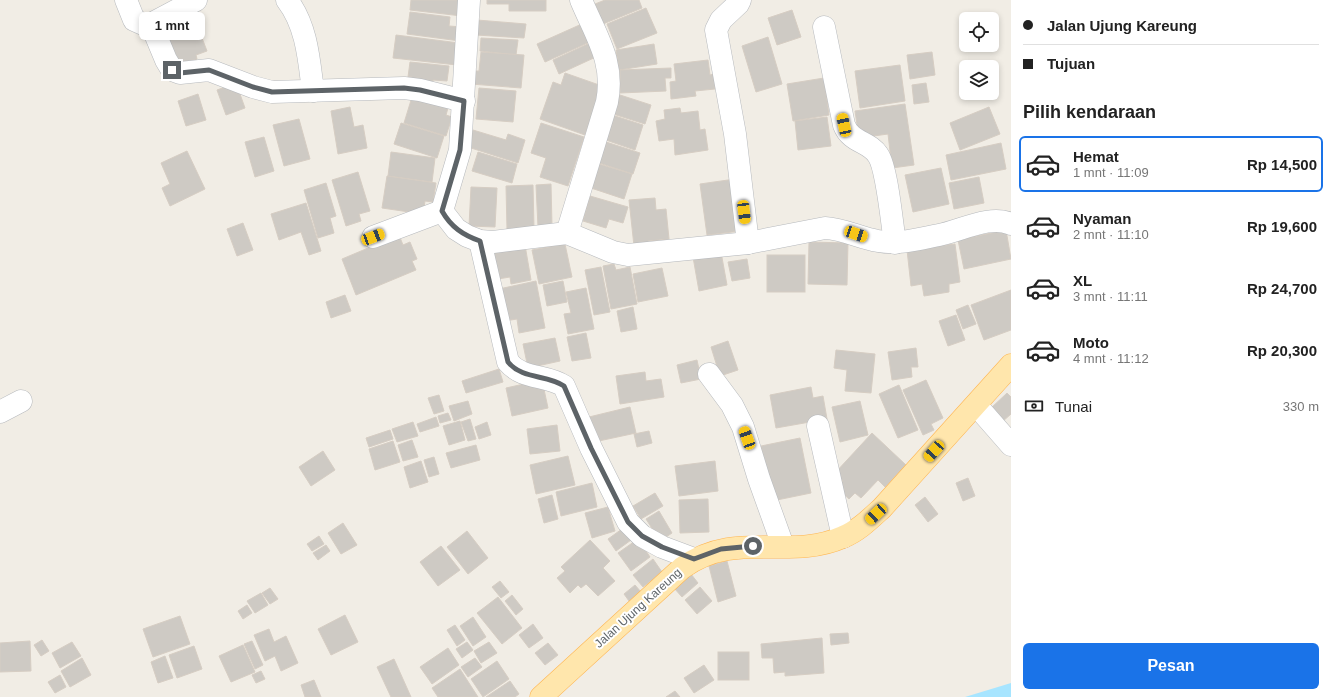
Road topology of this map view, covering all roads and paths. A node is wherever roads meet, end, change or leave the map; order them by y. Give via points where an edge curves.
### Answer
1 (126, 0) edge
2 (196, 0) edge
3 (287, 0) edge
4 (469, 0) edge
5 (581, 0) edge
6 (740, 0) edge
7 (151, 24) junction
8 (824, 27) dead end
9 (313, 91) junction
10 (464, 101) junction
11 (442, 211) junction
12 (1011, 224) edge
13 (567, 233) junction
14 (373, 237) dead end
15 (480, 241) junction
16 (748, 243) junction
17 (895, 243) junction
18 (1011, 365) edge
19 (709, 374) dead end
20 (21, 402) dead end
21 (976, 405) junction
22 (0, 412) edge
23 (818, 426) dead end
24 (1011, 445) edge
25 (843, 537) junction
26 (782, 546) junction
27 (694, 559) junction
28 (541, 697) edge

1 - 7 street via 134,20
2 - 7 street
3 - 9 street via 306,42
4 - 10 street
5 - 13 street via 606,56 610,87
6 - 16 street via 721,20 716,30 735,134
7 - 9 street via 172,70 180,73 209,70 272,92
8 - 17 street via 847,133 874,150 882,163
9 - 10 street via 404,88
10 - 11 street via 460,150
11 - 14 street
11 - 15 street via 456,229
12 - 17 street via 998,220
13 - 15 street via 493,242
13 - 16 street via 613,252 628,255
15 - 27 street via 508,362 514,369 525,374 547,378 564,386 628,522 642,536
16 - 17 street via 836,228 879,242
18 - 21 main road, Jalan Ujung Kareung
19 - 26 street via 732,404 743,427
20 - 22 street
21 - 24 street
21 - 25 main road, Jalan Ujung Kareung via 882,508
23 - 25 street
25 - 26 main road, Jalan Ujung Kareung via 810,545
26 - 27 main road, Jalan Ujung Kareung via 739,546 721,549
27 - 28 main road, Jalan Ujung Kareung

